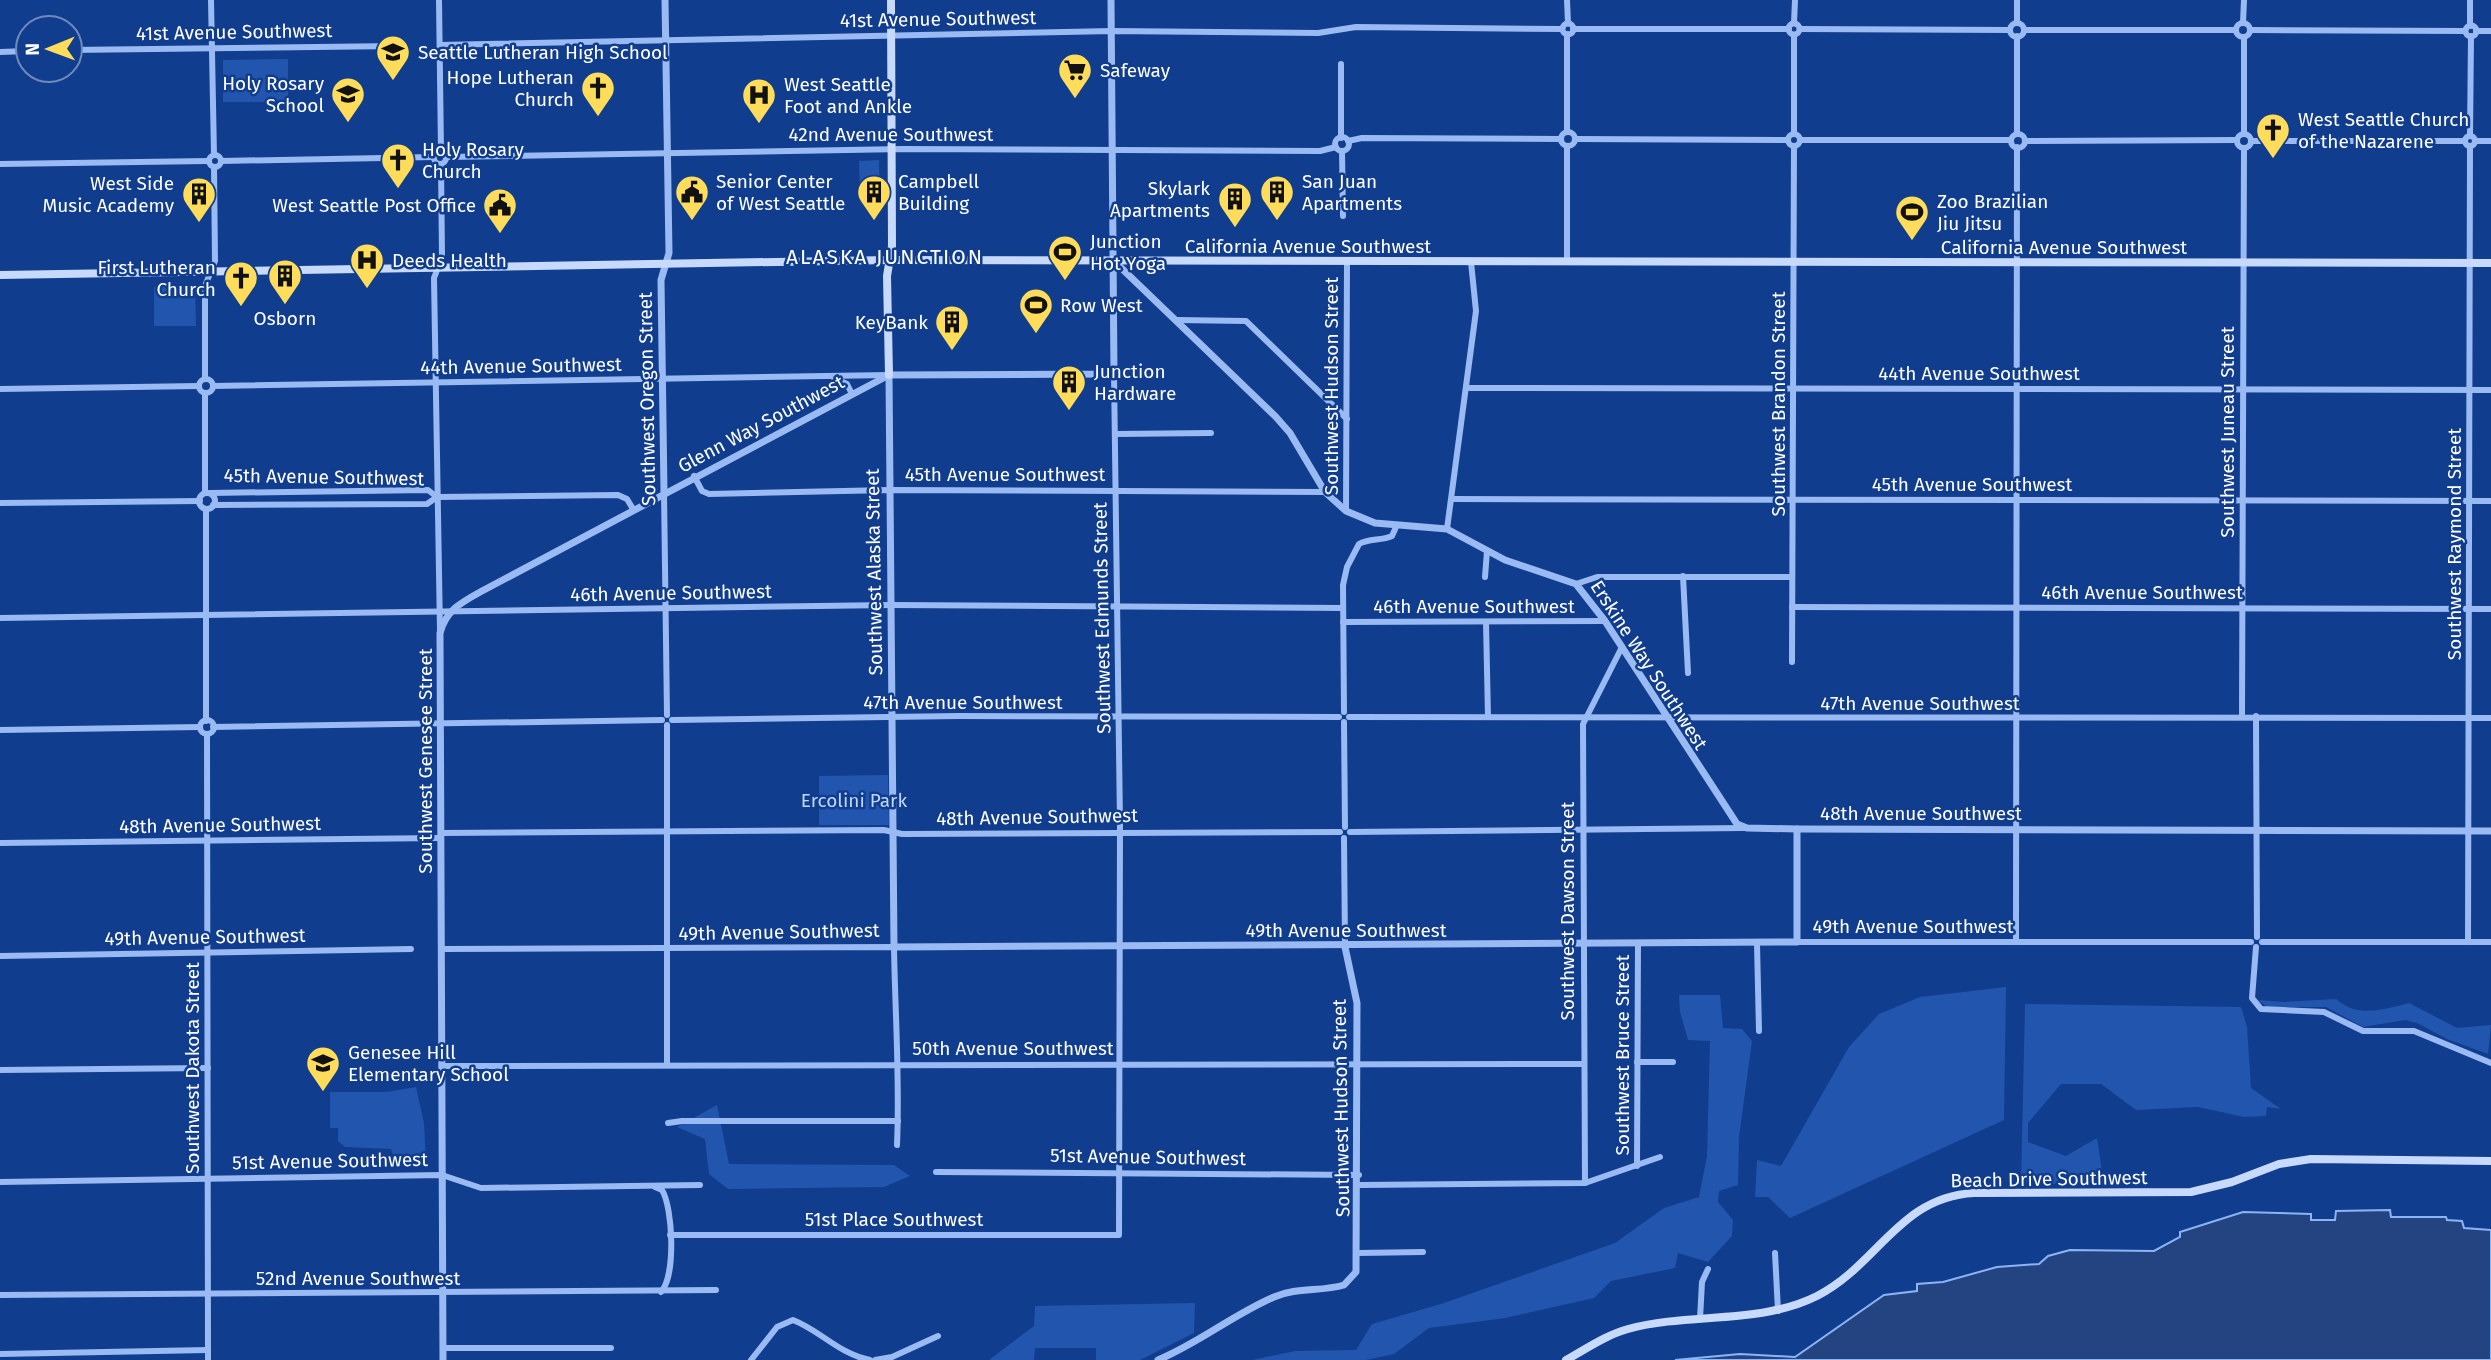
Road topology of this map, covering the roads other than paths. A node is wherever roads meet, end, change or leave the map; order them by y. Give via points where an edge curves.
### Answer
1 (211, 0) edge
2 (439, 0) edge
3 (665, 0) edge
4 (891, 0) edge
5 (1111, 0) edge
6 (1567, 0) edge
7 (1795, 0) edge
8 (2017, 0) edge
9 (2244, 0) edge
10 (2470, 0) edge
11 (2017, 23) junction
12 (2244, 23) junction
13 (1568, 29) junction
14 (1794, 29) junction
15 (2010, 30) junction
16 (2024, 30) junction
17 (2236, 30) junction
18 (2251, 30) junction
19 (1112, 31) junction
20 (2471, 31) junction
21 (2491, 31) edge
22 (891, 36) junction
23 (2017, 36) junction
24 (2244, 37) junction
25 (665, 41) junction
26 (440, 45) junction
27 (398, 46) dead end
28 (212, 48) junction
29 (84, 50) edge
30 (1341, 64) dead end
31 (1567, 132) junction
32 (1794, 133) junction
33 (2017, 134) junction
34 (2244, 134) junction
35 (1561, 139) junction
36 (1575, 139) junction
37 (1344, 140) junction
38 (1788, 140) junction
39 (1801, 140) junction
40 (2011, 140) junction
41 (2237, 140) junction
42 (2025, 141) junction
43 (2251, 141) junction
44 (2470, 141) junction
45 (2491, 141) edge
46 (1567, 146) junction
47 (1794, 146) junction
48 (2017, 147) junction
49 (2244, 148) junction
50 (892, 149) junction
51 (1339, 149) junction
52 (1113, 150) junction
53 (441, 151) junction
54 (668, 153) junction
55 (214, 155) junction
56 (434, 157) junction
57 (447, 157) junction
58 (221, 160) junction
59 (208, 161) junction
60 (0, 164) edge
61 (441, 164) junction
62 (214, 167) junction
63 (1343, 216) dead end
64 (890, 260) junction
65 (1114, 261) junction
66 (1472, 261) junction
67 (1567, 261) junction
68 (1347, 262) junction
69 (1794, 262) junction
70 (2243, 262) junction
71 (667, 263) junction
72 (2017, 263) junction
73 (2470, 263) junction
74 (2491, 263) edge
75 (437, 268) junction
76 (211, 272) junction
77 (0, 275) edge
78 (1177, 320) junction
79 (1114, 374) junction
80 (888, 375) junction
81 (829, 376) junction
82 (205, 379) junction
83 (663, 380) junction
84 (436, 383) junction
85 (198, 386) junction
86 (213, 386) junction
87 (1466, 388) junction
88 (0, 389) edge
89 (1794, 389) junction
90 (2017, 389) junction
91 (2242, 390) junction
92 (2470, 390) junction
93 (2491, 390) edge
94 (205, 393) junction
95 (852, 394) junction
96 (1346, 419) junction
97 (1211, 433) dead end
98 (1116, 434) junction
99 (695, 477) junction
100 (889, 489) junction
101 (1117, 491) junction
102 (207, 492) junction
103 (664, 492) junction
104 (1325, 492) junction
105 (437, 497) junction
106 (1452, 499) junction
107 (1793, 499) junction
108 (2017, 499) junction
109 (2470, 500) junction
110 (2491, 500) edge
111 (200, 501) junction
112 (2243, 501) junction
113 (0, 503) edge
114 (209, 508) junction
115 (633, 509) junction
116 (1346, 511) junction
117 (1396, 527) junction
118 (1447, 529) junction
119 (1487, 551) junction
120 (1684, 576) junction
121 (1485, 577) dead end
122 (1792, 577) junction
123 (1576, 584) junction
124 (890, 605) junction
125 (1118, 606) junction
126 (1792, 607) junction
127 (1343, 608) junction
128 (2017, 608) junction
129 (2242, 608) junction
130 (666, 609) junction
131 (2469, 609) junction
132 (2491, 609) edge
133 (439, 613) junction
134 (448, 613) junction
135 (206, 614) junction
136 (0, 618) edge
137 (1605, 621) junction
138 (1343, 622) junction
139 (1486, 622) junction
140 (440, 633) junction
141 (1622, 647) junction
142 (1792, 662) dead end
143 (1688, 673) dead end
144 (2242, 716) junction
145 (2256, 716) junction
146 (892, 717) junction
147 (1119, 717) junction
148 (1344, 717) junction
149 (1488, 717) junction
150 (1584, 718) junction
151 (1666, 718) junction
152 (2017, 718) junction
153 (2469, 718) junction
154 (2491, 718) edge
155 (667, 720) junction
156 (206, 721) junction
157 (440, 723) junction
158 (200, 727) junction
159 (213, 727) junction
160 (0, 730) edge
161 (207, 734) junction
162 (1748, 828) junction
163 (1797, 829) junction
164 (2016, 829) junction
165 (1583, 830) junction
166 (2257, 830) junction
167 (2469, 831) junction
168 (2491, 831) edge
169 (667, 832) junction
170 (893, 832) junction
171 (1120, 832) junction
172 (1345, 832) junction
173 (441, 836) junction
174 (208, 841) junction
175 (0, 842) edge
176 (1797, 942) junction
177 (2016, 942) junction
178 (2256, 942) junction
179 (2468, 942) junction
180 (2491, 942) edge
181 (1584, 944) junction
182 (1638, 944) junction
183 (1757, 944) junction
184 (894, 947) junction
185 (1120, 947) junction
186 (1345, 947) junction
187 (441, 948) junction
188 (667, 948) junction
189 (411, 949) dead end
190 (207, 953) junction
191 (0, 956) edge
192 (1759, 1031) dead end
193 (1637, 1062) junction
194 (1673, 1062) dead end
195 (895, 1063) junction
196 (2491, 1063) edge
197 (1121, 1064) junction
198 (1358, 1064) junction
199 (1584, 1064) junction
200 (667, 1065) junction
201 (442, 1066) junction
202 (208, 1068) junction
203 (0, 1070) edge
204 (898, 1121) junction
205 (668, 1124) dead end
206 (897, 1145) dead end
207 (1660, 1157) dead end
208 (2491, 1161) edge
209 (1637, 1166) junction
210 (936, 1172) dead end
211 (442, 1175) junction
212 (1120, 1175) junction
213 (1359, 1175) junction
214 (209, 1179) junction
215 (0, 1182) edge
216 (1585, 1184) junction
217 (700, 1185) dead end
218 (1359, 1185) junction
219 (653, 1186) junction
220 (670, 1235) junction
221 (1119, 1235) joint
222 (1423, 1252) dead end
223 (1358, 1253) junction
224 (1775, 1253) dead end
225 (1709, 1269) dead end
226 (716, 1290) dead end
227 (661, 1292) junction
228 (443, 1293) junction
229 (208, 1294) junction
230 (0, 1295) edge
231 (1778, 1311) junction
232 (1700, 1319) junction
233 (937, 1336) dead end
234 (443, 1348) junction
235 (611, 1348) dead end
236 (208, 1350) junction
237 (0, 1354) edge
238 (208, 1360) edge
239 (443, 1360) edge
240 (751, 1360) edge
241 (870, 1360) edge
242 (875, 1360) edge
243 (1158, 1360) edge
244 (1566, 1360) edge

1 - 28 street
2 - 26 street
3 - 25 street, Southwest Oregon Street
4 - 22 main road, Southwest Alaska Street
5 - 19 street, Southwest Edmunds Street
6 - 13 street
7 - 14 street
8 - 11 street
9 - 12 street
10 - 20 street, Southwest Raymond Street
11 - 15 street
11 - 16 street
12 - 17 street
12 - 18 street
13 - 14 street, 41st Avenue Southwest
13 - 19 street, 41st Avenue Southwest
13 - 31 street
14 - 15 street, 41st Avenue Southwest
14 - 32 street
15 - 23 street
16 - 17 street
16 - 23 street
17 - 24 street
18 - 20 street
18 - 24 street
19 - 22 street, 41st Avenue Southwest
19 - 52 street, Southwest Edmunds Street
20 - 21 street
20 - 44 street, Southwest Raymond Street
22 - 25 street, 41st Avenue Southwest
22 - 50 main road, Southwest Alaska Street
23 - 33 street
24 - 34 street
25 - 26 street, 41st Avenue Southwest
25 - 54 street, Southwest Oregon Street
26 - 53 street
27 - 28 street, 41st Avenue Southwest
28 - 29 street, 41st Avenue Southwest
28 - 55 street
30 - 37 street
31 - 35 street
31 - 36 street
32 - 38 street
32 - 39 street
33 - 40 street
33 - 42 street
34 - 41 street
34 - 43 street
35 - 37 street
35 - 46 street
36 - 38 street
36 - 46 street
37 - 51 street via 1336,141
37 - 51 street via 1347,148
38 - 47 street
39 - 40 street
39 - 47 street
40 - 48 street
41 - 42 street
41 - 49 street
42 - 48 street
43 - 44 street
43 - 49 street
44 - 45 street
44 - 73 street, Southwest Raymond Street
46 - 67 street
47 - 69 street, Southwest Brandon Street
48 - 72 street
49 - 70 street, Southwest Juneau Street
50 - 52 street, 42nd Avenue Southwest
50 - 54 street, 42nd Avenue Southwest
50 - 64 main road, Southwest Alaska Street
51 - 52 street, 42nd Avenue Southwest
51 - 63 street
52 - 65 street, Southwest Edmunds Street
53 - 56 street
53 - 57 street
54 - 57 street, 42nd Avenue Southwest
54 - 71 street, Southwest Oregon Street
55 - 58 street
55 - 59 street
56 - 58 street
56 - 61 street
57 - 61 street
58 - 62 street
59 - 60 street
59 - 62 street
61 - 75 street, Southwest Genesee Street via 442,257
62 - 76 street via 215,261
64 - 65 main road, California Avenue Southwest
64 - 71 main road, California Avenue Southwest
64 - 80 main road, Southwest Alaska Street
65 - 68 main road, California Avenue Southwest
65 - 78 street, Erskine Way Southwest
65 - 79 street, Southwest Edmunds Street
66 - 67 main road, California Avenue Southwest
66 - 68 main road, California Avenue Southwest
66 - 87 street via 1476,311
67 - 69 main road, California Avenue Southwest
68 - 96 street, Southwest Hudson Street
69 - 72 main road, California Avenue Southwest
69 - 89 street, Southwest Brandon Street
70 - 72 main road, California Avenue Southwest
70 - 73 main road, California Avenue Southwest
70 - 91 street, Southwest Juneau Street
71 - 75 main road, California Avenue Southwest
71 - 83 street, Southwest Oregon Street via 661,280
72 - 90 street
73 - 74 main road, California Avenue Southwest
73 - 92 street, Southwest Raymond Street
75 - 76 main road, California Avenue Southwest
75 - 84 street, Southwest Genesee Street
76 - 77 main road, California Avenue Southwest
76 - 82 street via 205,286
78 - 96 street via 1246,321
78 - 104 street, Erskine Way Southwest via 1276,416
79 - 80 street, 44th Avenue Southwest
79 - 98 street, Southwest Edmunds Street
80 - 81 street, 44th Avenue Southwest
80 - 95 street, Glenn Way Southwest
80 - 100 street, Southwest Alaska Street
81 - 83 street, 44th Avenue Southwest
81 - 95 street via 845,382
82 - 85 street
82 - 86 street
83 - 84 street, 44th Avenue Southwest
83 - 103 street, Southwest Oregon Street
84 - 86 street, 44th Avenue Southwest
84 - 105 street, Southwest Genesee Street
85 - 88 street
85 - 94 street
86 - 94 street
87 - 89 street, 44th Avenue Southwest
87 - 106 street
89 - 90 street, 44th Avenue Southwest
89 - 107 street, Southwest Brandon Street
90 - 91 street, 44th Avenue Southwest
90 - 108 street
91 - 92 street, 44th Avenue Southwest
91 - 112 street, Southwest Juneau Street
92 - 93 street, 44th Avenue Southwest
92 - 109 street, Southwest Raymond Street
94 - 102 street
95 - 99 street, Glenn Way Southwest
96 - 116 street, Southwest Hudson Street
97 - 98 street
98 - 101 street, Southwest Edmunds Street
99 - 100 street, 45th Avenue Southwest via 709,494
99 - 103 street, Glenn Way Southwest
100 - 101 street, 45th Avenue Southwest
100 - 124 street, Southwest Alaska Street
101 - 104 street, 45th Avenue Southwest
101 - 125 street, Southwest Edmunds Street
102 - 105 street, 45th Avenue Southwest via 428,490
102 - 111 street
102 - 114 street
103 - 115 street, Glenn Way Southwest
103 - 130 street, Southwest Oregon Street
104 - 116 street, Erskine Way Southwest
105 - 114 street, 45th Avenue Southwest via 427,504
105 - 115 street, 45th Avenue Southwest via 618,495
105 - 133 street, Southwest Genesee Street
106 - 107 street, 45th Avenue Southwest
106 - 118 street
107 - 108 street, 45th Avenue Southwest
107 - 122 street, Southwest Brandon Street
108 - 112 street, 45th Avenue Southwest
108 - 128 street
109 - 110 street, 45th Avenue Southwest
109 - 112 street, 45th Avenue Southwest
109 - 131 street, Southwest Raymond Street
111 - 113 street, 45th Avenue Southwest
111 - 114 street
112 - 129 street, Southwest Juneau Street
114 - 135 street
115 - 134 street, Glenn Way Southwest
116 - 117 street, Erskine Way Southwest
117 - 118 street, Erskine Way Southwest
117 - 127 street, Southwest Hudson Street via 1386,539 1359,544 1345,575
118 - 119 street, Erskine Way Southwest
119 - 121 street
119 - 123 street, Erskine Way Southwest
120 - 122 street, 46th Avenue Southwest
120 - 123 street, 46th Avenue Southwest via 1597,577
120 - 143 street
122 - 126 street, Southwest Brandon Street
123 - 137 street, Erskine Way Southwest
124 - 125 street, 46th Avenue Southwest
124 - 130 street, 46th Avenue Southwest
124 - 146 street, Southwest Alaska Street
125 - 127 street, 46th Avenue Southwest
125 - 147 street, Southwest Edmunds Street
126 - 128 street, 46th Avenue Southwest
126 - 142 street, Southwest Brandon Street
127 - 138 street, Southwest Hudson Street
128 - 129 street, 46th Avenue Southwest
128 - 152 street
129 - 131 street, 46th Avenue Southwest
129 - 144 street, Southwest Juneau Street
130 - 134 street, 46th Avenue Southwest
130 - 155 street, Southwest Oregon Street
131 - 132 street, 46th Avenue Southwest
131 - 153 street, Southwest Raymond Street
133 - 134 street, 46th Avenue Southwest
133 - 135 street, 46th Avenue Southwest
133 - 140 street, Southwest Genesee Street
134 - 140 street
135 - 136 street, 46th Avenue Southwest
135 - 156 street
137 - 139 street, 46th Avenue Southwest
137 - 141 street, Erskine Way Southwest
138 - 139 street, 46th Avenue Southwest
138 - 148 street, Southwest Hudson Street
139 - 149 street
140 - 157 street, Southwest Genesee Street
141 - 150 street, Southwest Dawson Street
141 - 151 street, Erskine Way Southwest
144 - 145 street, 47th Avenue Southwest
144 - 152 street, 47th Avenue Southwest
145 - 153 street, 47th Avenue Southwest
145 - 166 street
146 - 147 street, 47th Avenue Southwest
146 - 155 street, 47th Avenue Southwest
146 - 170 street, Southwest Alaska Street
147 - 148 street, 47th Avenue Southwest
147 - 171 street, Southwest Edmunds Street
148 - 149 street, 47th Avenue Southwest
148 - 172 street, Southwest Hudson Street
149 - 150 street, 47th Avenue Southwest
150 - 151 street, 47th Avenue Southwest
150 - 165 street, Southwest Dawson Street
151 - 152 street, 47th Avenue Southwest
151 - 162 street, Erskine Way Southwest via 1729,816
152 - 164 street
153 - 154 street, 47th Avenue Southwest
153 - 167 street, Southwest Raymond Street
155 - 157 street, 47th Avenue Southwest
155 - 169 street, Southwest Oregon Street
156 - 158 street
156 - 159 street
157 - 159 street, 47th Avenue Southwest
157 - 173 street, Southwest Genesee Street
158 - 160 street
158 - 161 street
159 - 161 street
161 - 174 street, Southwest Dakota Street
162 - 163 street, 48th Avenue Southwest
162 - 165 street, 48th Avenue Southwest
163 - 164 street, 48th Avenue Southwest
163 - 176 street
164 - 166 street, 48th Avenue Southwest
164 - 177 street
165 - 172 street, 48th Avenue Southwest
165 - 181 street, Southwest Dawson Street
166 - 167 street, 48th Avenue Southwest
166 - 178 street
167 - 168 street, 48th Avenue Southwest
167 - 179 street, Southwest Raymond Street
169 - 170 street, 48th Avenue Southwest
169 - 173 street, 48th Avenue Southwest
169 - 188 street, Southwest Oregon Street
170 - 171 street, 48th Avenue Southwest
170 - 184 street, Southwest Alaska Street
171 - 172 street, 48th Avenue Southwest
171 - 185 street, Southwest Edmunds Street
172 - 186 street, Southwest Hudson Street
173 - 174 street, 48th Avenue Southwest
173 - 187 street, Southwest Genesee Street
174 - 175 street, 48th Avenue Southwest
174 - 190 street, Southwest Dakota Street
176 - 177 street, 49th Avenue Southwest
176 - 183 street, 49th Avenue Southwest
177 - 178 street, 49th Avenue Southwest
178 - 179 street, 49th Avenue Southwest
178 - 196 street via 2254,1004 2269,1011 2325,1012 2363,1031 2414,1031
179 - 180 street, 49th Avenue Southwest
181 - 182 street, 49th Avenue Southwest
181 - 186 street, 49th Avenue Southwest
181 - 199 street, Southwest Dawson Street
182 - 183 street, 49th Avenue Southwest
182 - 193 street, Southwest Bruce Street
183 - 192 street
184 - 185 street, 49th Avenue Southwest
184 - 188 street, 49th Avenue Southwest
184 - 195 street, Southwest Alaska Street
185 - 186 street, 49th Avenue Southwest
185 - 197 street, Southwest Edmunds Street
186 - 198 street, Southwest Hudson Street via 1356,990
187 - 188 street, 49th Avenue Southwest
187 - 201 street, Southwest Genesee Street
188 - 200 street, Southwest Oregon Street
189 - 190 street, 49th Avenue Southwest
190 - 191 street, 49th Avenue Southwest
190 - 202 street, Southwest Dakota Street
193 - 194 street
193 - 209 street, Southwest Bruce Street
195 - 197 street, 50th Avenue Southwest
195 - 200 street, 50th Avenue Southwest
195 - 204 street, Southwest Alaska Street
197 - 198 street, 50th Avenue Southwest
197 - 212 street, Southwest Edmunds Street
198 - 199 street, 50th Avenue Southwest
198 - 213 street, Southwest Hudson Street
199 - 216 street, Southwest Dawson Street
200 - 201 street, 50th Avenue Southwest
201 - 211 street, Southwest Genesee Street
202 - 203 street
202 - 214 street, Southwest Dakota Street
204 - 205 street
204 - 206 street, Southwest Alaska Street
207 - 209 street
208 - 231 main road, Beach Drive Southwest via 2311,1159 2278,1164 2191,1192 1944,1197 1908,1216 1842,1281
209 - 216 street
210 - 212 street, 51st Avenue Southwest
211 - 214 street, 51st Avenue Southwest
211 - 219 street, 51st Avenue Southwest via 481,1188
211 - 228 street, Southwest Genesee Street
212 - 213 street, 51st Avenue Southwest
212 - 221 street, Southwest Edmunds Street
213 - 218 street, Southwest Hudson Street
214 - 215 street, 51st Avenue Southwest
214 - 229 street, Southwest Dakota Street
216 - 218 street
217 - 219 street, 51st Avenue Southwest
218 - 223 street, Southwest Hudson Street
219 - 220 street via 662,1190 669,1205
220 - 221 street, 51st Place Southwest
220 - 227 street via 670,1278
222 - 223 street
223 - 243 street via 1356,1272 1349,1282 1272,1297 1189,1347
224 - 231 street
225 - 232 street via 1702,1282
226 - 227 street, 52nd Avenue Southwest
227 - 228 street, 52nd Avenue Southwest
228 - 229 street, 52nd Avenue Southwest
228 - 234 street, Southwest Genesee Street
229 - 230 street, 52nd Avenue Southwest
229 - 236 street, Southwest Dakota Street
231 - 232 main road, Beach Drive Southwest
232 - 244 main road, Beach Drive Southwest via 1627,1329
233 - 242 street
234 - 235 street
234 - 239 street, Southwest Genesee Street
236 - 237 street
236 - 238 street, Southwest Dakota Street
240 - 241 street via 777,1327 793,1320 843,1352

